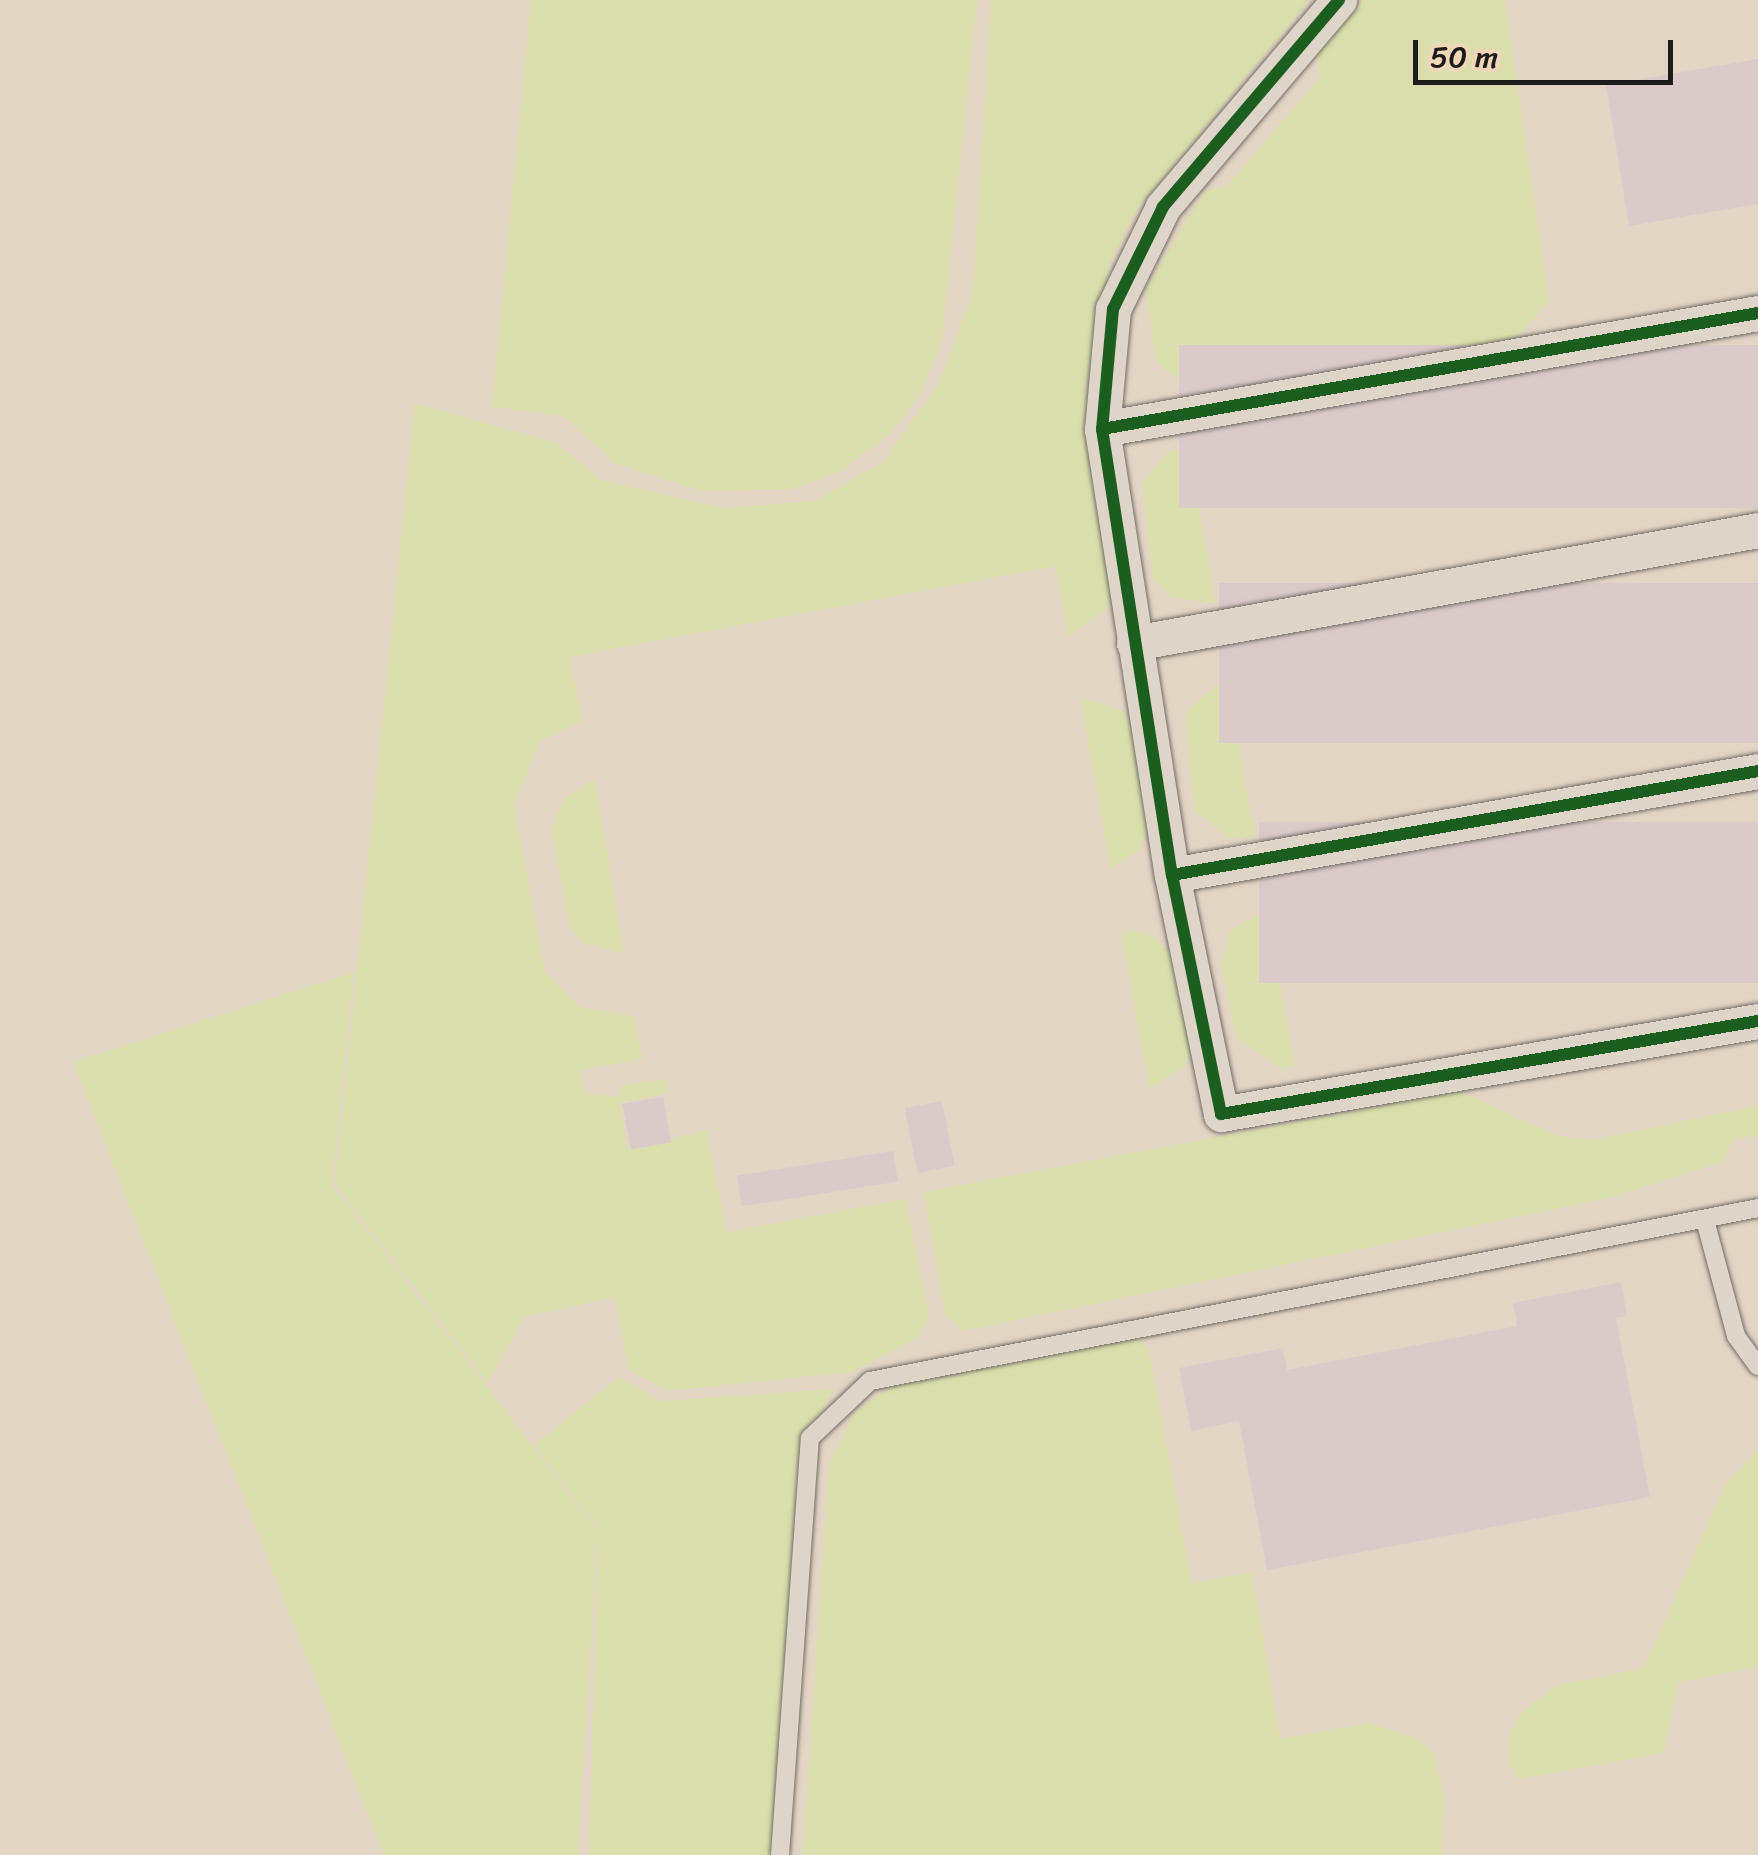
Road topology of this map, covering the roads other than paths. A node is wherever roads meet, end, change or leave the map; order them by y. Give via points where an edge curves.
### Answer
1 (1339, 0) edge
2 (1758, 313) edge
3 (1102, 429) junction
4 (1758, 530) edge
5 (1134, 643) junction
6 (1758, 771) edge
7 (1172, 875) junction
8 (1758, 1021) edge
9 (1758, 1208) edge
10 (1705, 1220) junction
11 (1758, 1366) edge
12 (780, 1855) edge

1 - 3 street via 1163,208 1114,309
2 - 3 street
3 - 5 street
4 - 5 street
5 - 7 street
6 - 7 street
7 - 8 street via 1221,1114
9 - 10 lane
10 - 11 lane via 1736,1336
10 - 12 lane via 870,1381 810,1438

